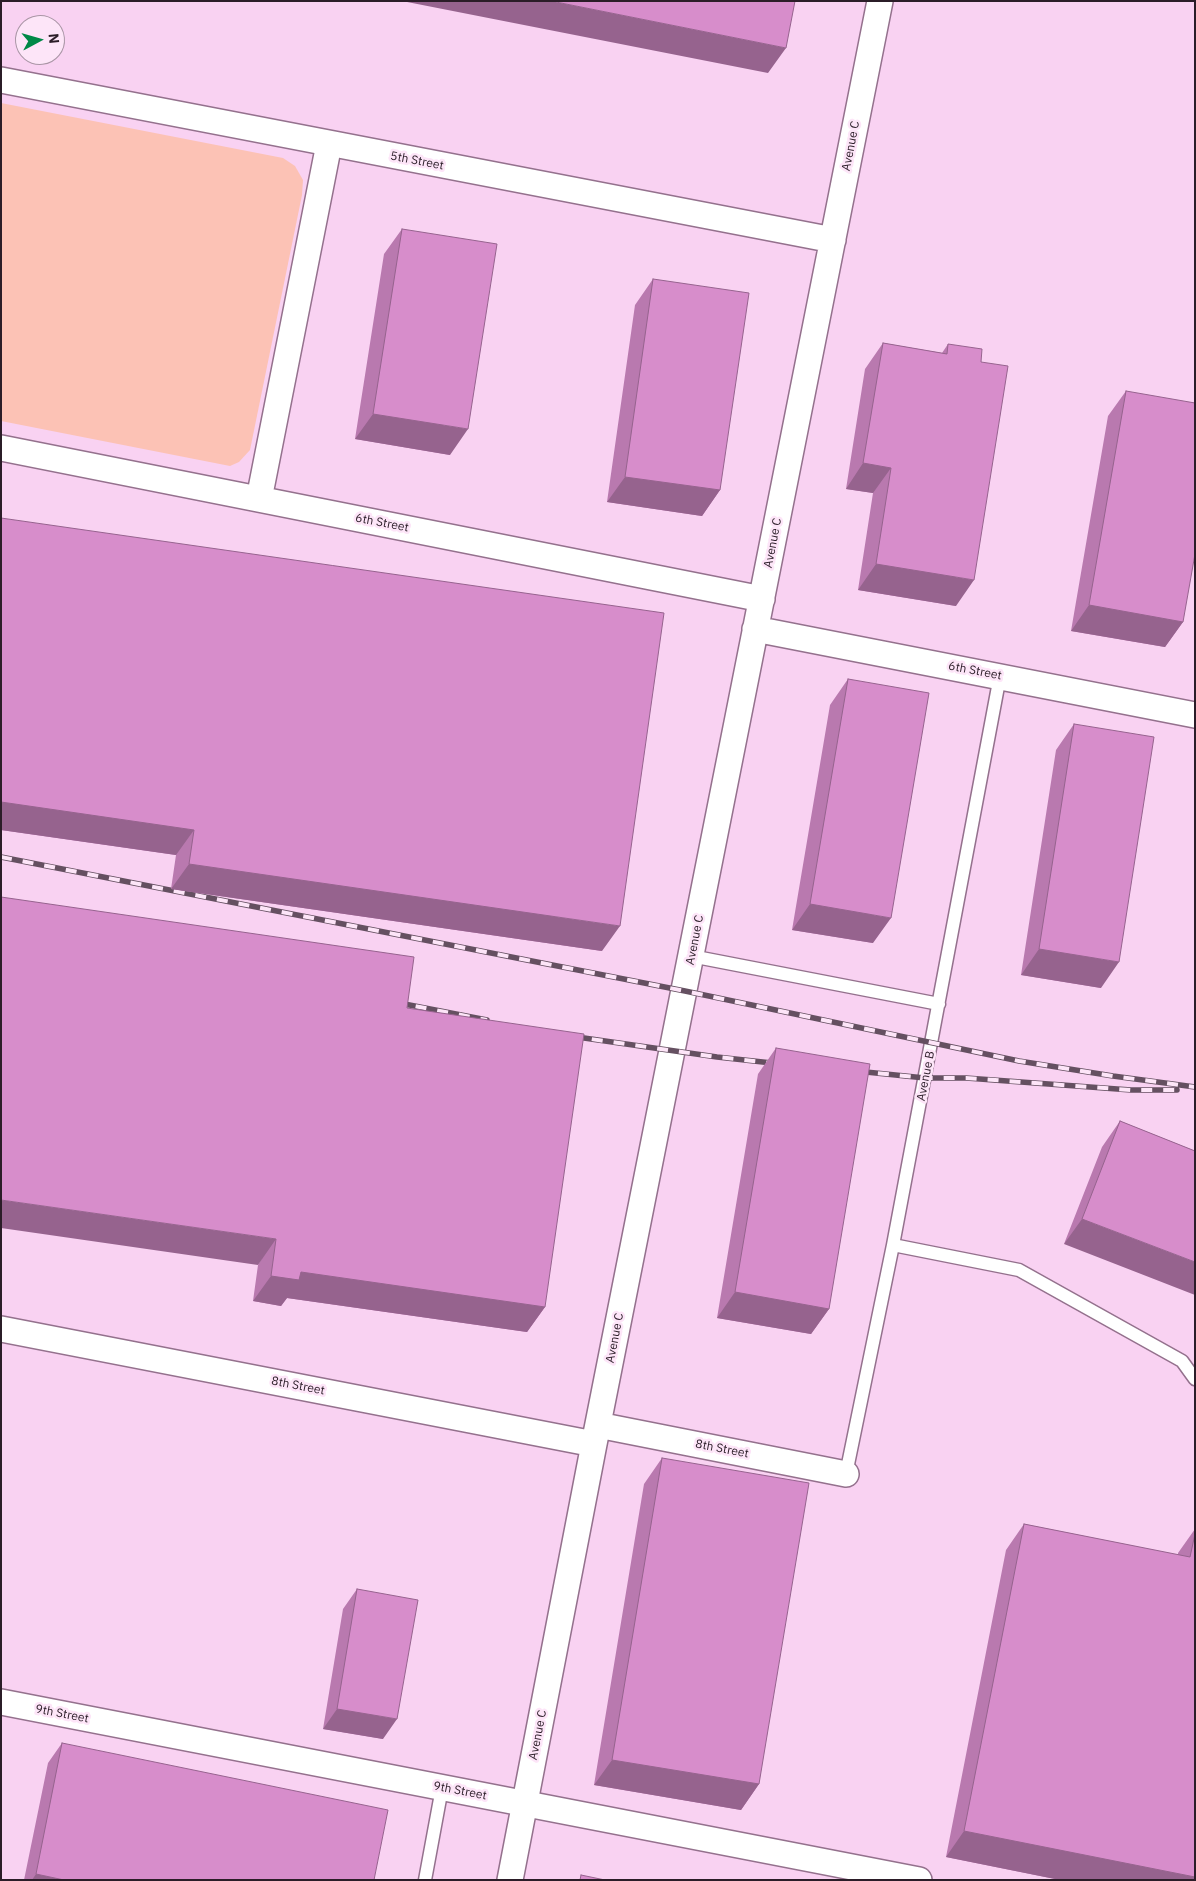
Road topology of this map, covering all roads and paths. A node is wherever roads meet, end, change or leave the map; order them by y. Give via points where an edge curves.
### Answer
1 (880, 1) edge
2 (1, 80) edge
3 (329, 144) junction
4 (833, 240) junction
5 (1, 448) edge
6 (259, 499) junction
7 (762, 599) junction
8 (755, 629) junction
9 (1000, 676) junction
10 (1195, 715) edge
11 (692, 956) junction
12 (939, 1004) junction
13 (894, 1245) junction
14 (1, 1328) edge
15 (1195, 1378) edge
16 (596, 1434) junction
17 (846, 1474) joint
18 (1, 1702) edge
19 (442, 1788) junction
20 (525, 1804) junction
21 (425, 1880) edge
22 (510, 1880) edge
23 (919, 1880) edge

1 - 4 street, Avenue C
2 - 3 street, 5th Street
3 - 4 street, 5th Street
3 - 6 street
4 - 7 street, Avenue C
5 - 6 street, 6th Street
6 - 7 street, 6th Street
7 - 8 street, Avenue C
8 - 9 street, 6th Street
8 - 11 street, Avenue C
9 - 10 street, 6th Street
9 - 12 lane, Avenue B
11 - 12 lane
11 - 16 street, Avenue C
12 - 13 lane, Avenue B
13 - 15 lane via 1020,1270 1182,1361
13 - 17 lane, Avenue B
14 - 16 street, 8th Street
16 - 17 street, 8th Street
16 - 20 street, Avenue C
18 - 19 street, 9th Street
19 - 20 street, 9th Street
19 - 21 lane
20 - 22 street, Avenue C
20 - 23 street, 9th Street

